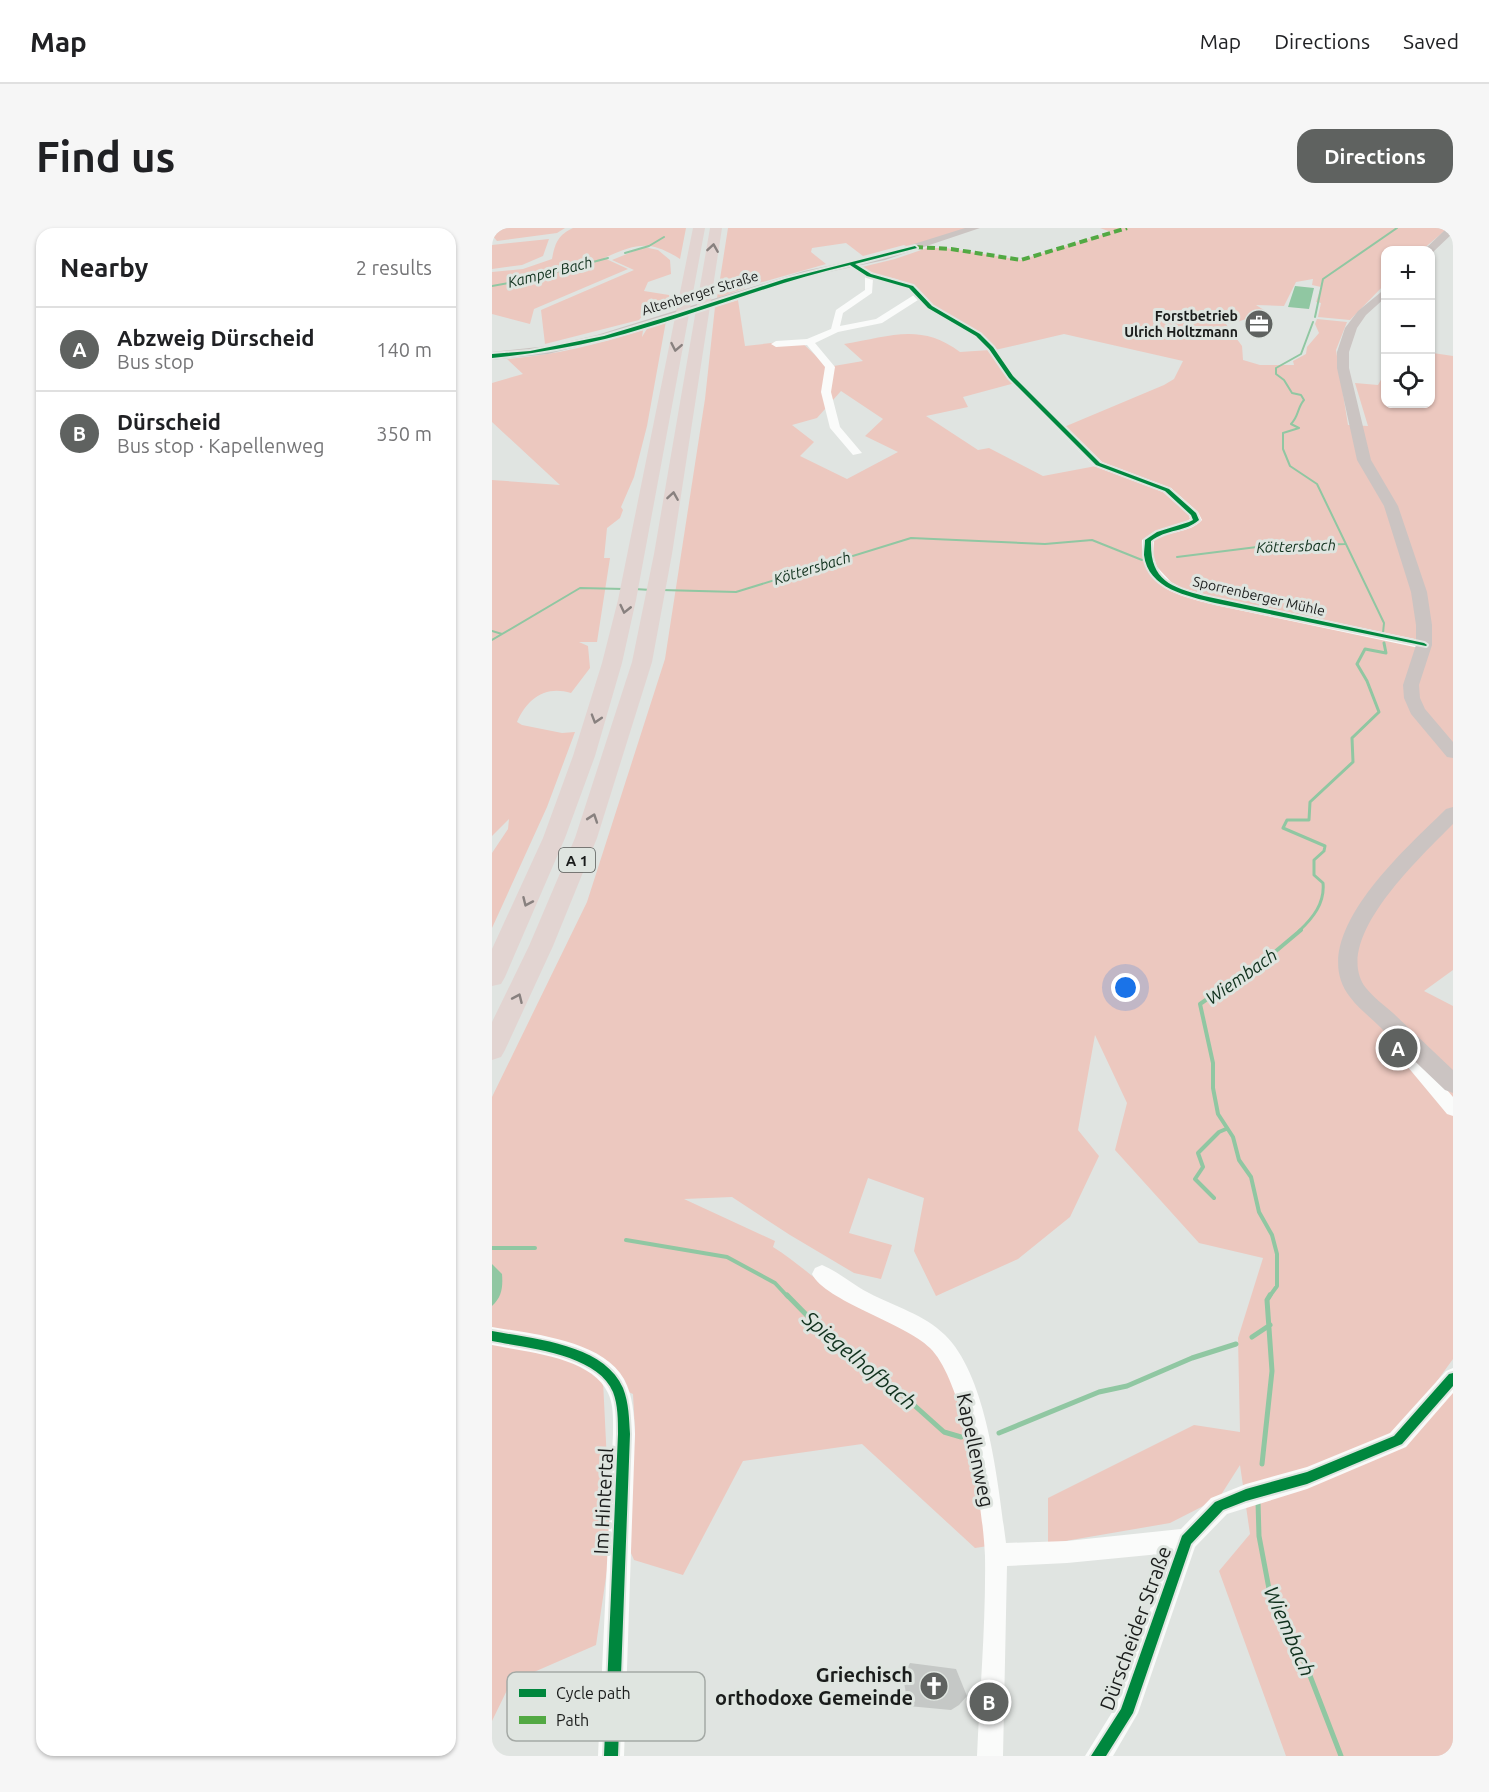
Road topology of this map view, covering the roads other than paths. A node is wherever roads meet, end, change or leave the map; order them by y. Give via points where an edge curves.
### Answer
1 (699, 228) edge
2 (716, 228) edge
3 (975, 228) edge
4 (1453, 228) edge
5 (1433, 246) edge
6 (851, 264) junction
7 (869, 276) junction
8 (918, 296) junction
9 (1381, 296) edge
10 (836, 330) junction
11 (809, 342) junction
12 (776, 344) dead end
13 (492, 357) edge
14 (857, 453) dead end
15 (1424, 645) junction
16 (1453, 753) edge
17 (1453, 813) edge
18 (492, 977) edge
19 (1411, 1043) junction
20 (492, 1050) edge
21 (1453, 1084) edge
22 (1453, 1109) edge
23 (822, 1274) dead end
24 (492, 1336) edge
25 (1453, 1378) edge
26 (1186, 1540) junction
27 (996, 1555) junction
28 (614, 1672) edge
29 (612, 1741) edge
30 (611, 1756) edge
31 (990, 1756) edge
32 (1098, 1756) edge

1 -> 18 highway, A 1 via 612,663 554,838
20 -> 2 highway, A 1 via 586,838 642,662
3 - 6 main road, Altenberger Straße
4 - 5 main road
6 - 7 street, Sporrenberger Mühle
6 - 13 main road, Altenberger Straße via 808,273 568,346
7 - 8 street, Sporrenberger Mühle via 910,286
7 - 10 street via 869,291 841,309
8 - 10 street via 879,321
8 - 15 street, Sporrenberger Mühle via 930,308 983,340 1011,378 1098,464 1167,490 1194,514 1196,520 1191,525 1148,540 1150,563 1161,583 1215,601
9 - 15 main road via 1355,321 1347,336 1343,368 1364,460 1391,506 1406,547 1421,605
10 - 11 street
11 - 12 street
11 - 14 street via 830,367 826,392 835,428
15 - 16 main road via 1411,685 1412,698 1417,710
17 - 19 main road via 1393,874 1350,944 1347,964 1358,992
19 - 21 main road
19 - 22 street via 1406,1054
23 - 27 street, Kapellenweg via 939,1342 956,1367 971,1405
24 - 28 street, Im Hintertal via 590,1361 610,1375 620,1396 624,1434
25 - 26 street, Dürscheider Straße via 1398,1440 1307,1478 1219,1506
26 - 27 street
26 - 32 street, Dürscheider Straße via 1125,1713
27 - 31 street, Kapellenweg
29 - 30 street, Im Hintertal

